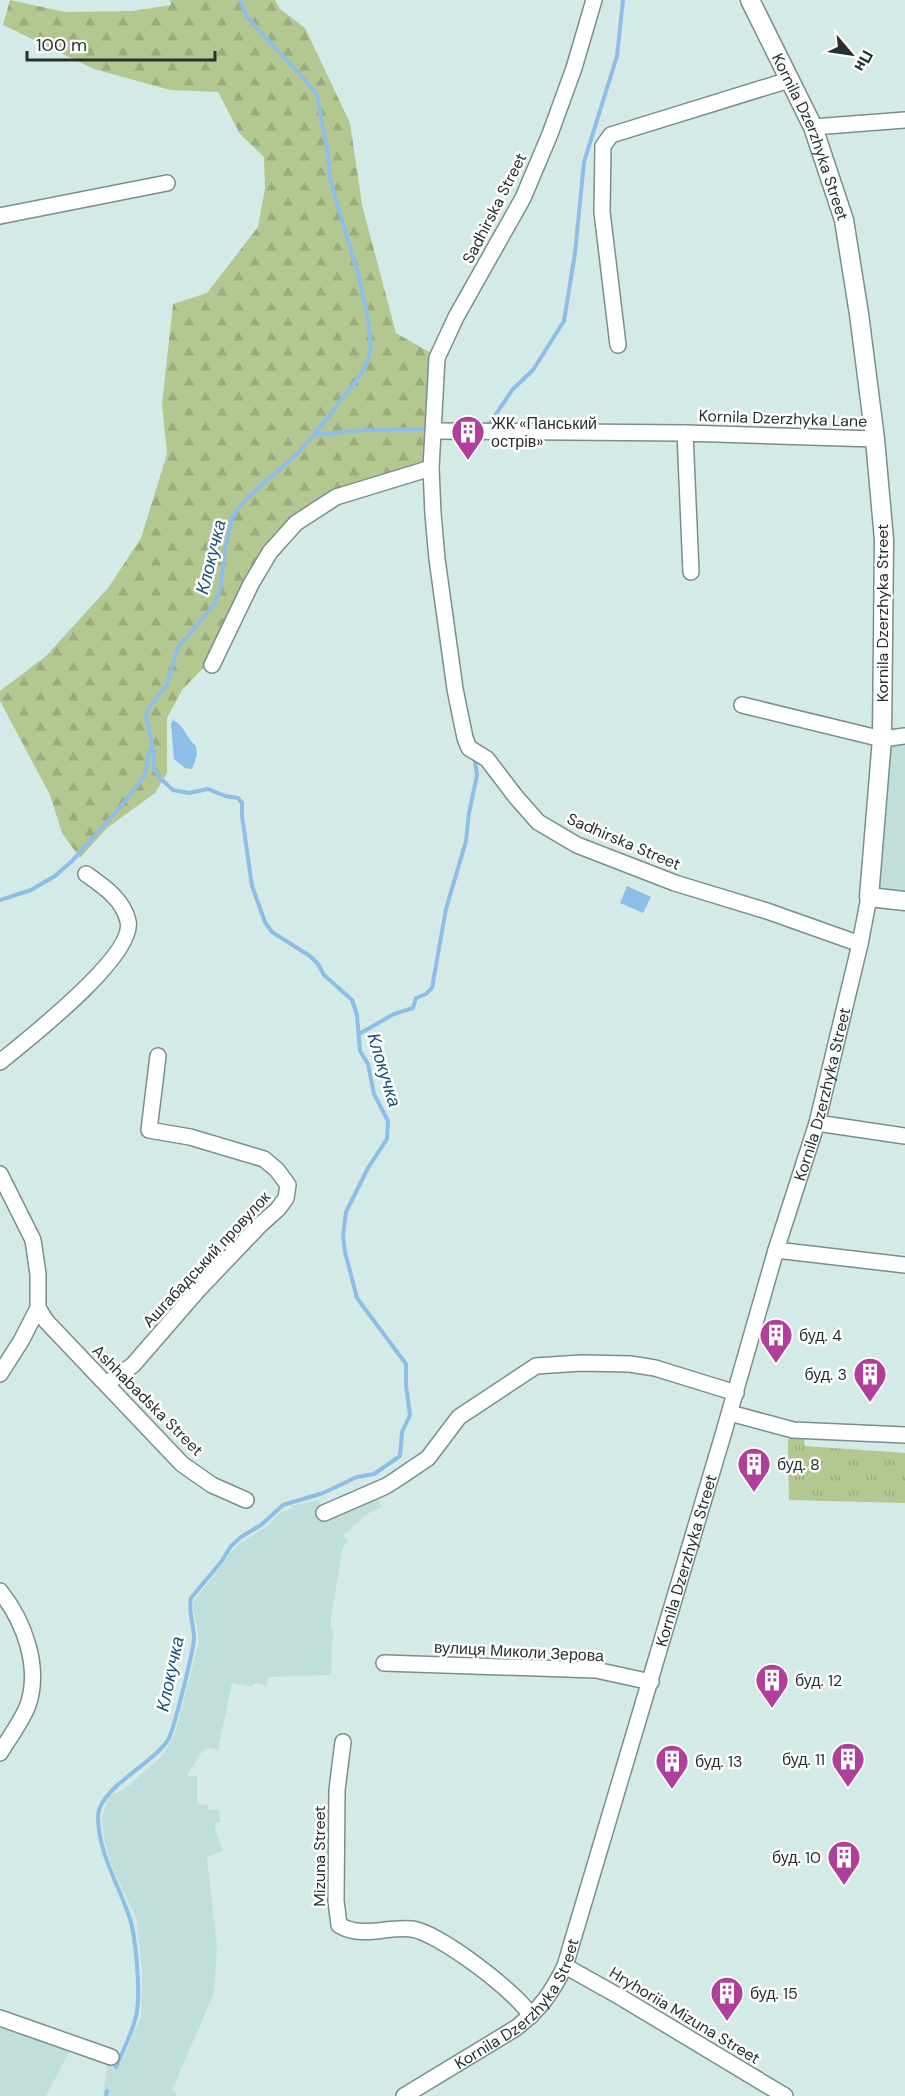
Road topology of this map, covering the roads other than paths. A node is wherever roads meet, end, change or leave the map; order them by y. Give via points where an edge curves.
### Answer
1 (594, 0) edge
2 (750, 0) edge
3 (789, 80) junction
4 (905, 120) edge
5 (813, 128) junction
6 (167, 183) dead end
7 (0, 216) edge
8 (618, 345) dead end
9 (434, 431) junction
10 (685, 433) junction
11 (875, 439) junction
12 (431, 468) junction
13 (691, 572) dead end
14 (212, 665) dead end
15 (742, 705) dead end
16 (905, 736) edge
17 (882, 739) junction
18 (86, 874) dead end
19 (869, 897) junction
20 (905, 901) edge
21 (860, 944) junction
22 (158, 1056) dead end
23 (0, 1062) edge
24 (817, 1123) junction
25 (905, 1136) edge
26 (0, 1174) edge
27 (776, 1250) junction
28 (905, 1265) edge
29 (38, 1308) junction
30 (0, 1374) edge
31 (106, 1384) junction
32 (736, 1393) junction
33 (730, 1413) junction
34 (905, 1435) edge
35 (246, 1500) dead end
36 (324, 1513) dead end
37 (0, 1592) edge
38 (384, 1663) dead end
39 (651, 1682) junction
40 (343, 1742) dead end
41 (0, 1753) edge
42 (565, 1966) junction
43 (531, 2016) junction
44 (0, 2018) edge
45 (111, 2057) dead end
46 (404, 2096) edge
47 (785, 2096) edge

1 - 9 street, Sadhirska Street via 574,68 523,198 437,358
2 - 3 street, Kornila Dzerzhyka Street
3 - 5 street, Kornila Dzerzhyka Street
3 - 8 street via 611,135 603,146 602,212
4 - 5 street
5 - 11 street, Kornila Dzerzhyka Street via 844,220
6 - 7 street
9 - 10 street
9 - 12 street, Sadhirska Street
10 - 11 street, Kornila Dzerzhyka Lane
10 - 13 street, Kornila Dzerzhyka Lane
11 - 17 street, Kornila Dzerzhyka Street via 884,540
12 - 14 street via 336,497 296,523 270,552 251,584
12 - 21 street, Sadhirska Street via 437,559 455,689 469,748 487,759 538,822 577,845 675,883
15 - 17 street
16 - 17 street
17 - 19 street, Kornila Dzerzhyka Street
18 - 23 street via 120,901 128,922 123,945 89,984
19 - 20 street
19 - 21 street, Kornila Dzerzhyka Street
21 - 24 street, Kornila Dzerzhyka Street
22 - 31 street, Ашгабадський провулок via 149,1130 190,1137 264,1160 288,1185 286,1198 133,1365
24 - 25 street
24 - 27 street, Kornila Dzerzhyka Street
26 - 29 street via 33,1240
27 - 28 street
27 - 32 street, Kornila Dzerzhyka Street
29 - 30 street
29 - 31 street, Ashhabadska Street
31 - 35 street, Ashhabadska Street via 182,1464 212,1485
32 - 33 street, Kornila Dzerzhyka Street
32 - 36 street via 630,1364 581,1362 536,1366 459,1417 428,1458 386,1486
33 - 34 street via 793,1430
33 - 39 street, Kornila Dzerzhyka Street
37 - 41 street via 26,1636 32,1661 28,1706
38 - 39 street, вулиця Миколи Зерова via 596,1670
39 - 42 street, Kornila Dzerzhyka Street
40 - 43 street, Mizuna Street via 337,1790 339,1925 348,1930 402,1928 432,1935 504,1988
42 - 43 street, Kornila Dzerzhyka Street via 550,1995
42 - 47 street, Hryhoriia Mizuna Street
43 - 46 street, Kornila Dzerzhyka Street
44 - 45 street

